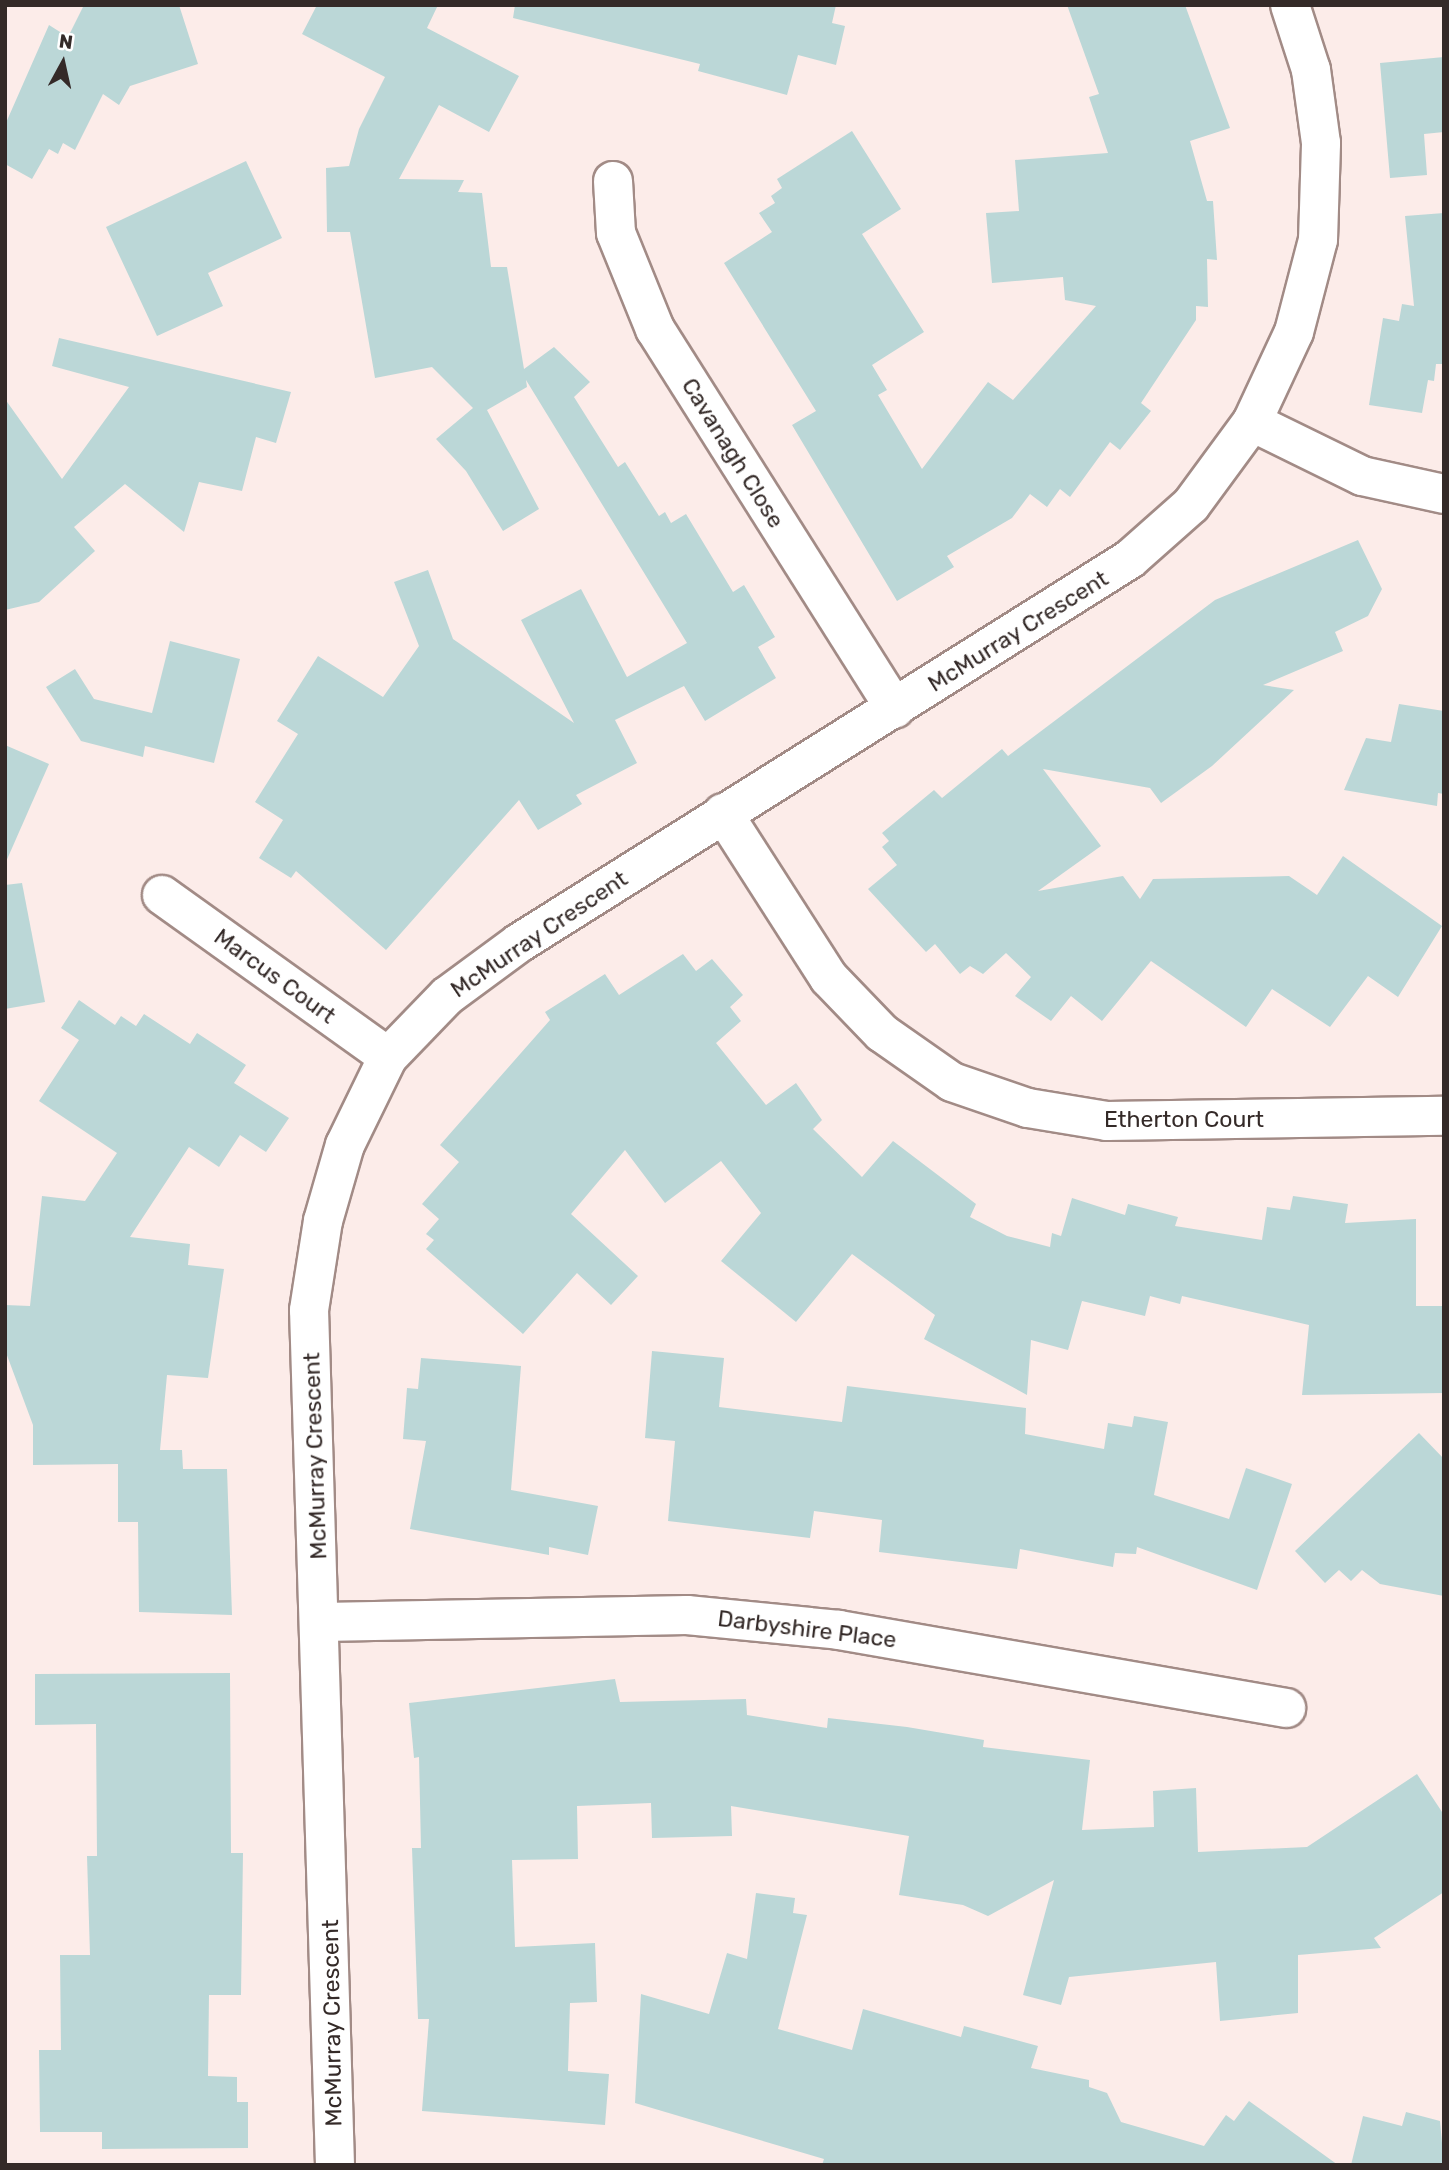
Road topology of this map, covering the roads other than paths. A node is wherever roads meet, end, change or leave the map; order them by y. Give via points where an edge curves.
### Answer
1 (1290, 5) edge
2 (613, 181) dead end
3 (1252, 422) junction
4 (1444, 494) edge
5 (895, 709) junction
6 (723, 813) junction
7 (162, 895) dead end
8 (388, 1057) junction
9 (1444, 1116) edge
10 (322, 1622) junction
11 (1286, 1708) dead end
12 (335, 2165) edge

1 - 3 street, McMurray Crescent via 1311,69 1321,143 1318,240 1294,332
2 - 5 street, Cavanagh Close via 616,233 655,329
3 - 4 street via 1362,477
3 - 5 street, McMurray Crescent via 1191,505 1130,559
5 - 6 street, McMurray Crescent
6 - 8 street, McMurray Crescent via 519,943 447,996
6 - 9 street, Etherton Court via 829,978 882,1034 953,1082 1028,1108 1107,1121
7 - 8 street, Marcus Court
8 - 10 street, McMurray Crescent via 345,1145 323,1221 309,1310
10 - 11 street, Darbyshire Place via 687,1615 839,1630
10 - 12 street, McMurray Crescent

